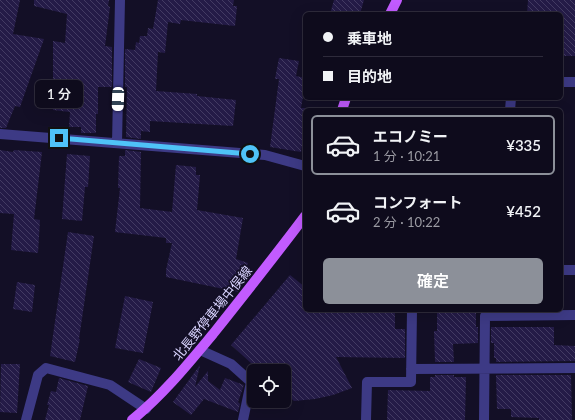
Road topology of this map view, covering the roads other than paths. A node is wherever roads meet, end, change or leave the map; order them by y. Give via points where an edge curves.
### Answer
1 (120, 0) edge
2 (397, 0) edge
3 (391, 12) edge
4 (563, 82) edge
5 (575, 82) edge
6 (0, 134) edge
7 (117, 143) junction
8 (303, 165) edge
9 (303, 219) edge
10 (563, 270) edge
11 (575, 270) edge
12 (412, 312) edge
13 (519, 313) edge
14 (575, 315) edge
15 (200, 350) junction
16 (575, 368) edge
17 (412, 369) junction
18 (484, 369) junction
19 (146, 409) junction
20 (26, 420) edge
21 (132, 420) edge
22 (243, 420) edge
23 (366, 420) edge
24 (484, 420) edge

1 - 7 street
2 - 3 main road
4 - 5 street
6 - 7 street
7 - 8 street via 265,155
9 - 15 main road, 北長野停車場中俣線
10 - 11 street
12 - 17 street
13 - 14 street
13 - 18 street via 485,316
15 - 19 main road, 北長野停車場中俣線
15 - 22 street via 231,364 251,382
16 - 18 street
17 - 18 street
17 - 23 street via 412,382 367,382
18 - 24 street
19 - 20 street via 110,385 46,368 38,375
19 - 21 main road, 北長野停車場中俣線

